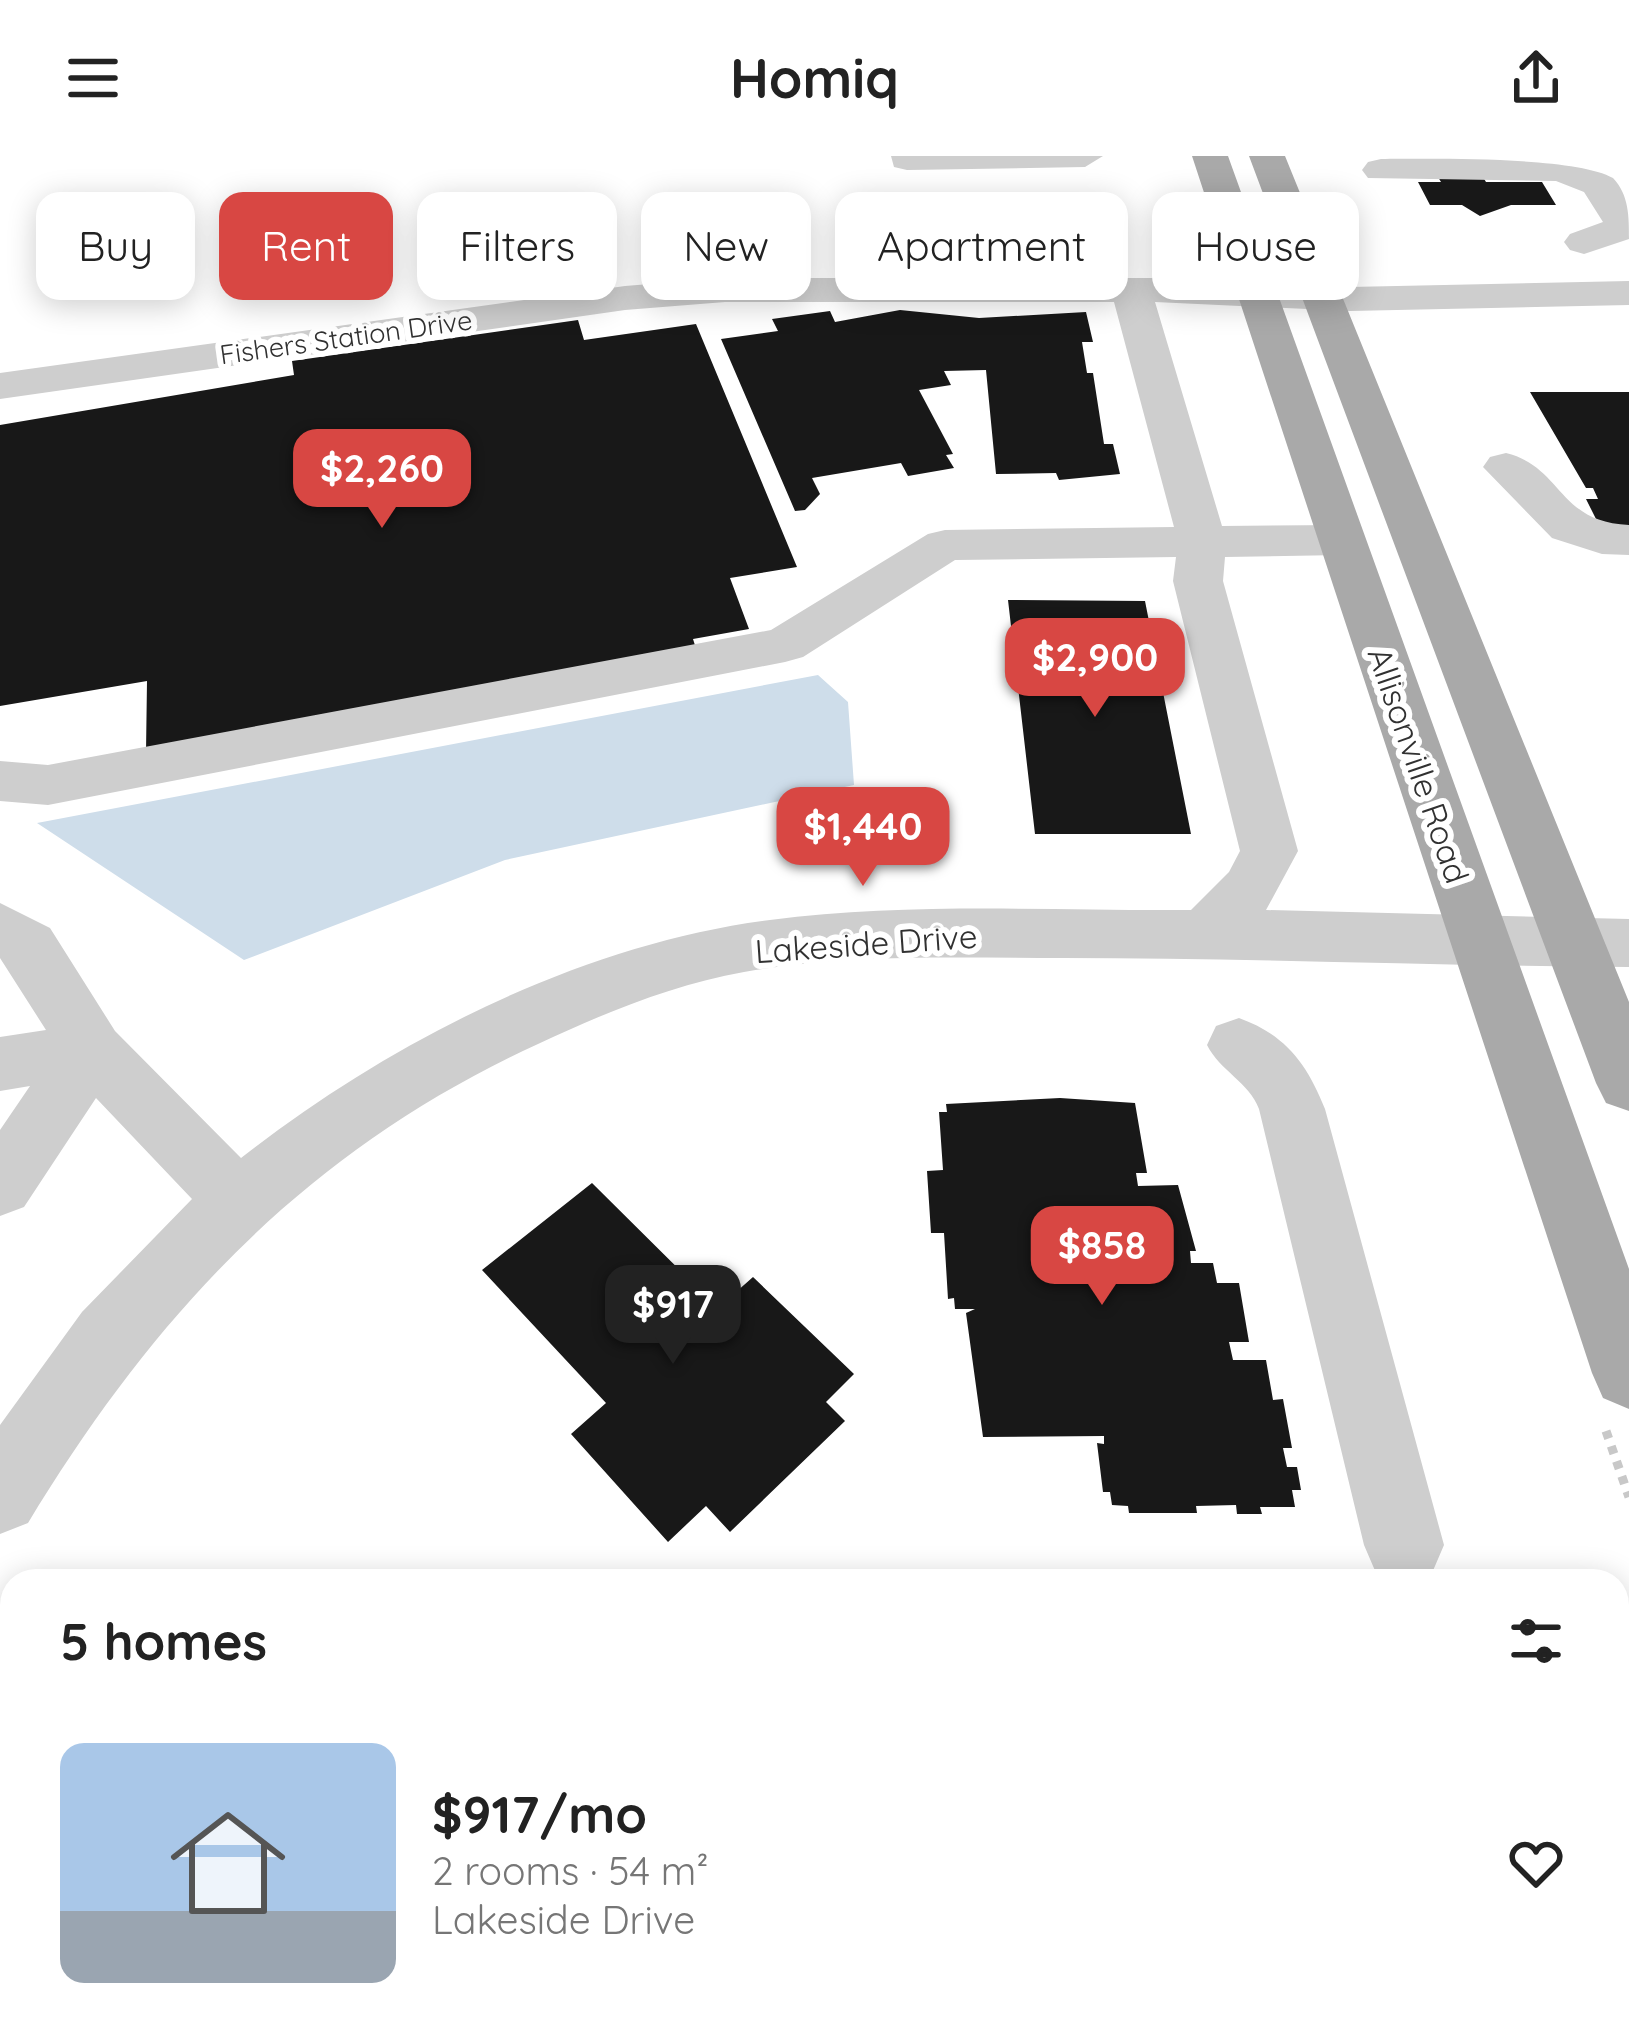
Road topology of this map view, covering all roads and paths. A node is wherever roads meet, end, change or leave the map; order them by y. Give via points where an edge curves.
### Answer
1 (1085, 156) edge
2 (1210, 156) edge
3 (1268, 156) edge
4 (1618, 156) edge
5 (907, 158) edge
6 (1381, 170) dead end
7 (1629, 172) edge
8 (1222, 192) edge
9 (1282, 192) edge
10 (1584, 242) dead end
11 (1132, 290) junction
12 (1152, 290) edge
13 (1629, 293) edge
14 (1359, 297) edge
15 (1259, 300) edge
16 (1322, 300) edge
17 (0, 386) edge
18 (1506, 467) dead end
19 (1342, 540) junction
20 (1629, 540) edge
21 (1202, 542) junction
22 (0, 782) edge
23 (0, 927) edge
24 (1204, 935) junction
25 (1458, 939) junction
26 (1601, 943) edge
27 (1239, 1045) dead end
28 (92, 1050) junction
29 (0, 1064) edge
30 (1629, 1083) edge
31 (0, 1186) edge
32 (238, 1201) junction
33 (1629, 1373) edge
34 (0, 1495) edge
35 (1404, 1545) dead end

1 - 5 street
2 - 8 main road, Allisonville Road
3 - 9 main road
4 - 7 street
6 - 10 street via 1560,170 1598,184 1626,227
11 - 12 street, Fishers Station Drive
11 - 17 street, Fishers Station Drive via 649,296
11 - 21 street
13 - 14 street, Fishers Station Drive
15 - 19 main road, Allisonville Road
16 - 26 main road
18 - 20 street via 1537,489 1558,525 1597,540
19 - 21 street
19 - 25 main road, Allisonville Road
21 - 22 street via 945,544 785,645 48,785
21 - 24 street via 1198,580 1269,851 1250,888
23 - 28 street via 28,945
24 - 25 street, Lakeside Drive
24 - 32 street, Lakeside Drive via 925,934 767,944 617,982 462,1045 348,1112
25 - 26 street, Lakeside Drive
25 - 33 main road, Allisonville Road
26 - 30 main road
27 - 35 street via 1280,1078 1292,1109
28 - 29 street
28 - 31 street
28 - 32 street
32 - 34 street, Lakeside Drive via 118,1323

